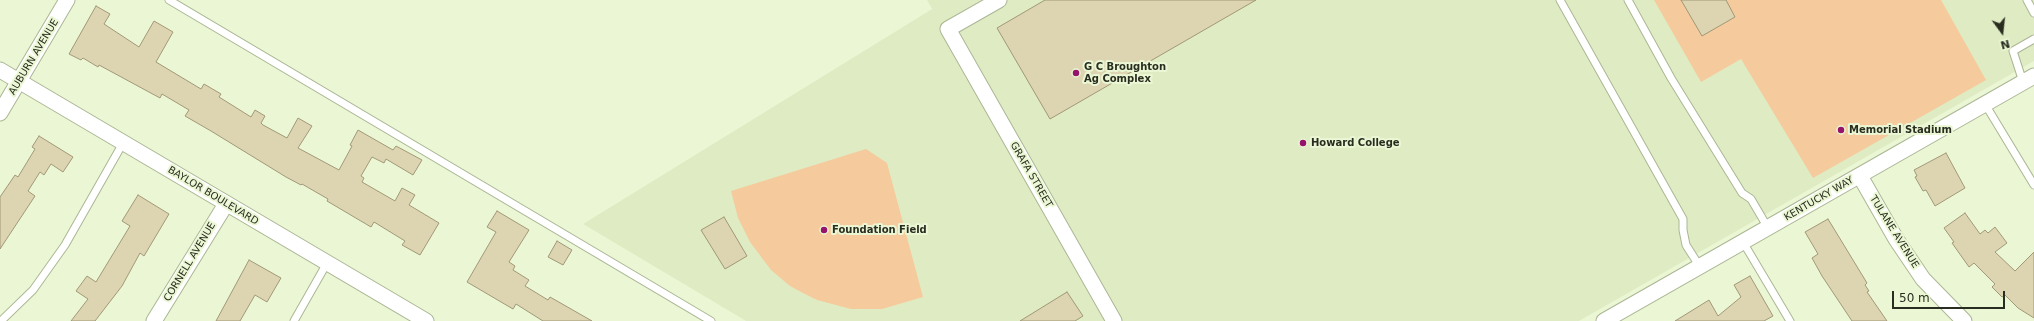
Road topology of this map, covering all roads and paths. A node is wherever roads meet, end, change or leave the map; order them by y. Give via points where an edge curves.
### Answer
1 (67, 0) edge
2 (169, 0) edge
3 (999, 0) edge
4 (1560, 0) edge
5 (1628, 0) edge
6 (2027, 0) edge
7 (2034, 13) edge
8 (2034, 39) edge
9 (0, 70) edge
10 (2028, 79) edge
11 (20, 82) junction
12 (1986, 104) junction
13 (0, 113) edge
14 (123, 143) junction
15 (1860, 176) junction
16 (2034, 185) edge
17 (226, 204) junction
18 (1768, 228) junction
19 (1743, 242) junction
20 (327, 263) junction
21 (1700, 267) junction
22 (1613, 319) edge
23 (420, 320) edge
24 (1, 321) edge
25 (154, 321) edge
26 (294, 321) edge
27 (711, 321) edge
28 (1114, 321) edge
29 (1790, 321) edge
30 (1964, 321) edge

1 - 11 street, AUBURN AVENUE
2 - 27 lane
3 - 28 street, GRAFA STREET via 948,29
4 - 21 lane via 1683,219 1686,245
5 - 18 lane via 1671,78 1738,187 1751,200
6 - 7 lane
8 - 10 lane via 2014,51
9 - 11 street, BAYLOR BOULEVARD
10 - 12 street, KENTUCKY WAY
11 - 13 street, AUBURN AVENUE
11 - 14 street, BAYLOR BOULEVARD
12 - 15 street, KENTUCKY WAY
12 - 16 lane
14 - 17 street, BAYLOR BOULEVARD
14 - 24 lane via 65,245 32,290
15 - 18 street, KENTUCKY WAY
15 - 30 street, TULANE AVENUE via 1896,239 1923,279
17 - 20 street, BAYLOR BOULEVARD
17 - 25 street, CORNELL AVENUE
18 - 19 street, KENTUCKY WAY
19 - 21 street, KENTUCKY WAY
19 - 29 lane
20 - 23 street, BAYLOR BOULEVARD
20 - 26 lane
21 - 22 street, KENTUCKY WAY

